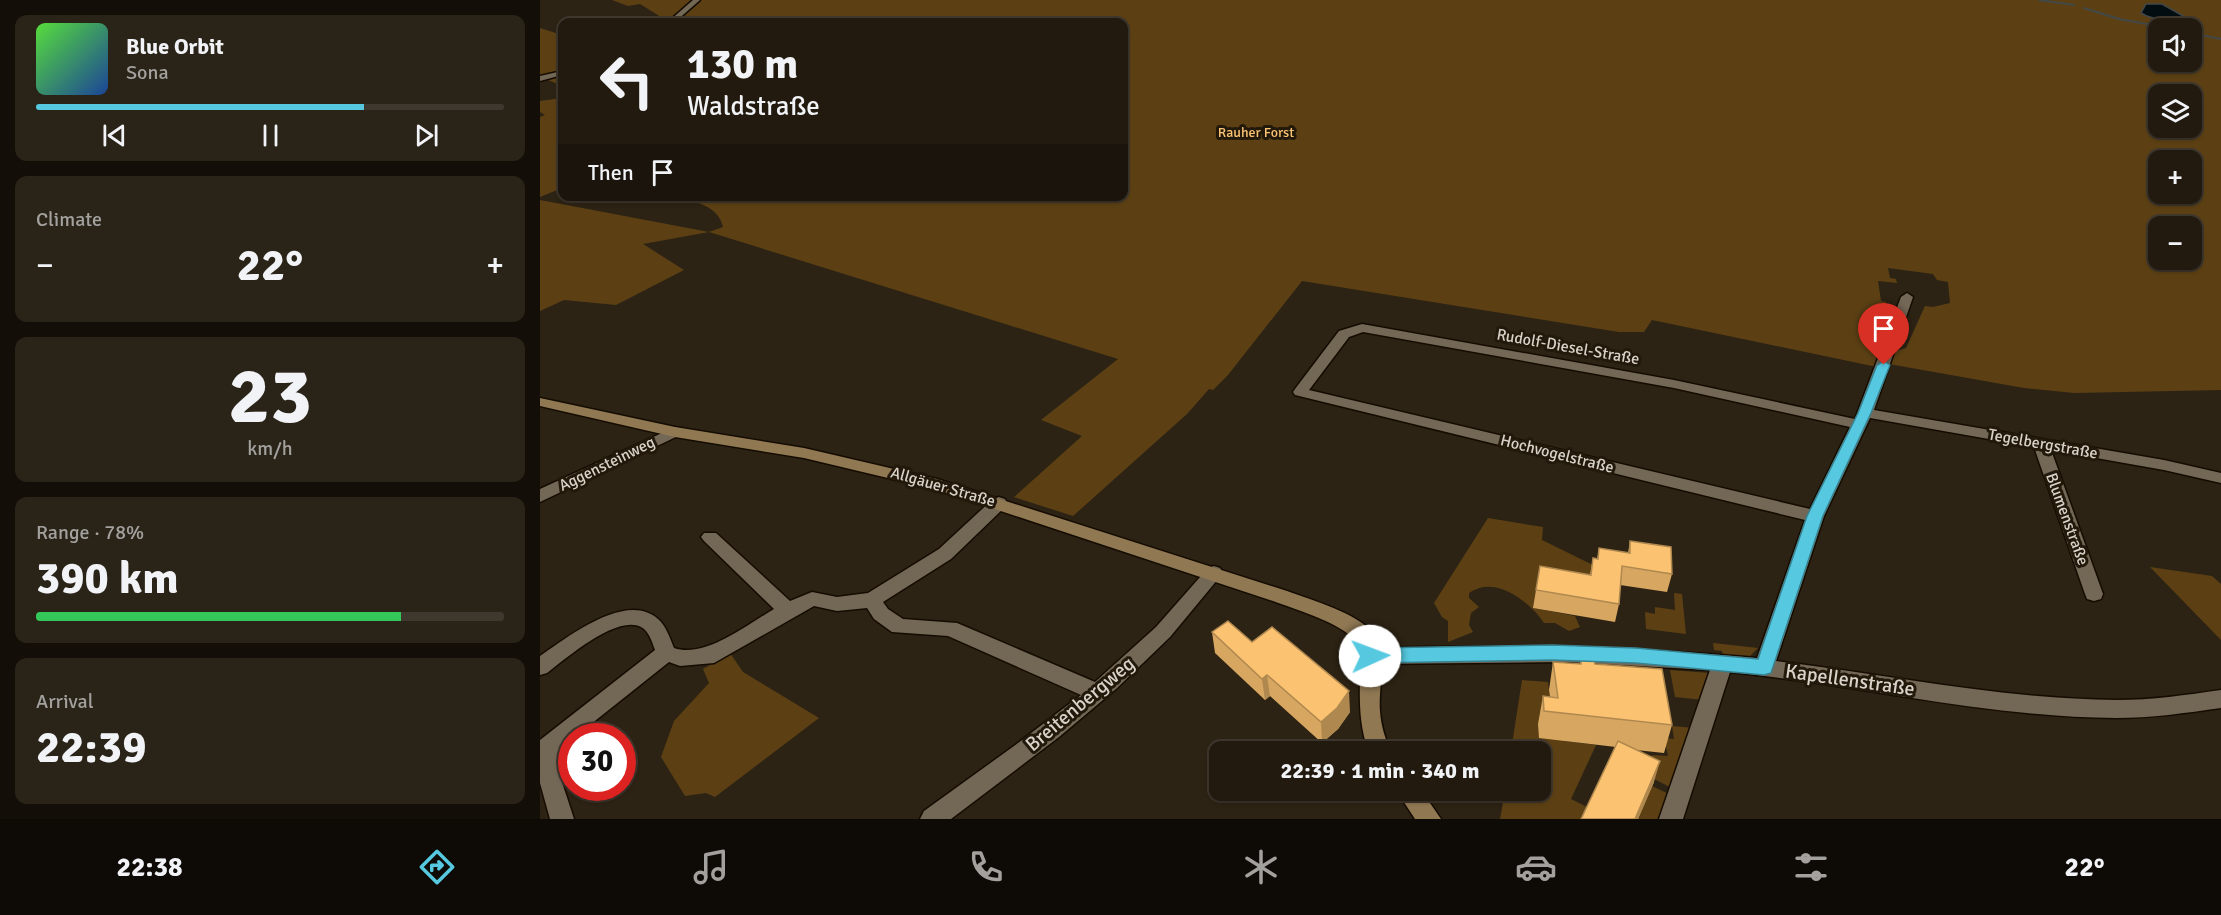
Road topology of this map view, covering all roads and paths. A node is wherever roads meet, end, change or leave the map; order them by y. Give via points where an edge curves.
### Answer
1 (697, 0) edge
2 (676, 18) edge
3 (558, 74) edge
4 (540, 79) edge
5 (1906, 297) dead end
6 (1300, 392) joint
7 (540, 402) edge
8 (1861, 418) junction
9 (675, 432) junction
10 (2041, 444) junction
11 (2221, 478) edge
12 (540, 496) edge
13 (999, 503) junction
14 (1815, 516) junction
15 (710, 537) dead end
16 (1214, 573) junction
17 (2094, 594) dead end
18 (872, 600) junction
19 (788, 610) junction
20 (666, 653) junction
21 (1370, 656) junction
22 (1723, 663) junction
23 (540, 667) edge
24 (1764, 668) junction
25 (1096, 692) junction
26 (2221, 699) edge
27 (577, 723) edge
28 (1374, 741) edge
29 (558, 754) edge
30 (1415, 801) edge
31 (562, 819) edge
32 (932, 819) edge
33 (1429, 819) edge
34 (1671, 819) edge

1 - 2 street
3 - 4 street
5 - 8 street
6 - 8 street, Rudolf-Diesel-Straße via 1344,334 1362,328
6 - 14 street, Hochvogelstraße
7 - 9 street, Allgäuer Straße
8 - 10 street, Tegelbergstraße
8 - 14 street
9 - 12 street, Aggensteinweg
9 - 13 street, Allgäuer Straße via 814,455
10 - 11 street, Tegelbergstraße
10 - 17 street, Blumenstraße
13 - 16 street, Allgäuer Straße
13 - 18 street via 945,554
14 - 24 street
15 - 19 street
16 - 21 street, Allgäuer Straße via 1334,617 1366,638
16 - 25 street, Breitenbergweg via 1163,632
18 - 19 street via 837,604 812,599
18 - 25 street via 881,614 899,627 950,628
19 - 20 street via 706,657 680,658
20 - 23 street via 658,633 643,619 628,619 599,628
20 - 27 street
21 - 22 street, Kapellenstraße via 1552,652
21 - 28 street via 1368,716
22 - 24 street, Kapellenstraße
22 - 34 street
24 - 26 street, Kapellenstraße via 1966,697 2052,705 2116,709
25 - 32 street, Breitenbergweg via 1003,768
29 - 31 street via 547,769
30 - 33 street

